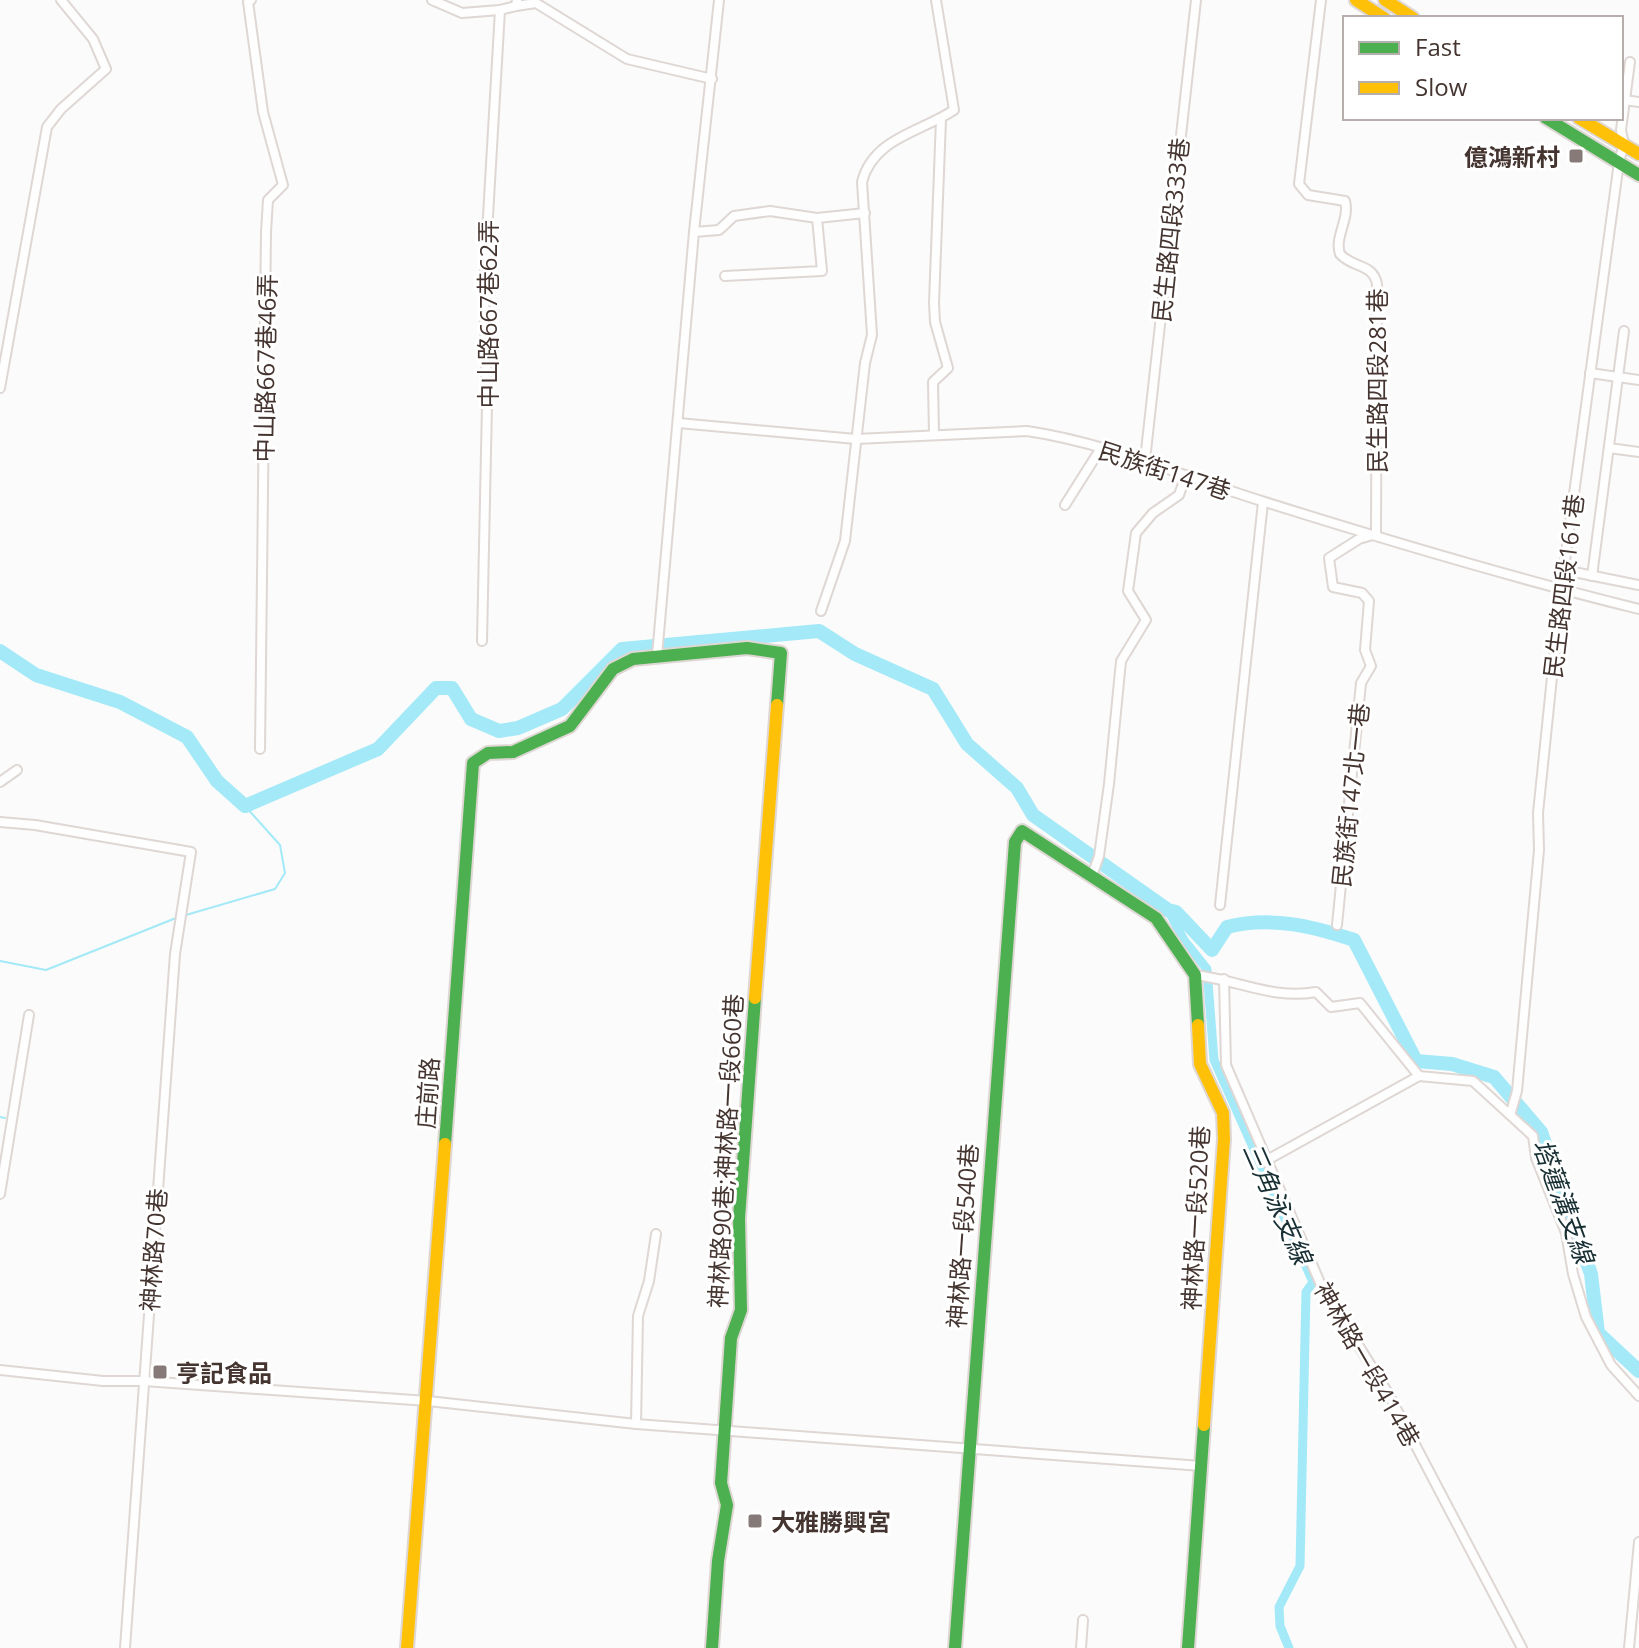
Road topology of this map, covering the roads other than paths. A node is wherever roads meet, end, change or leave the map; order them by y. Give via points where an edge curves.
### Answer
1 (61, 0) edge
2 (251, 0) edge
3 (432, 0) edge
4 (719, 0) edge
5 (936, 0) edge
6 (1196, 0) edge
7 (1321, 0) edge
8 (1356, 0) edge
9 (1385, 0) edge
10 (516, 3) edge
11 (500, 10) junction
12 (1381, 16) edge
13 (1410, 16) edge
14 (1630, 62) dead end
15 (712, 79) junction
16 (1624, 100) junction
17 (1639, 102) edge
18 (1623, 110) edge
19 (941, 119) junction
20 (1549, 120) edge
21 (1582, 120) edge
22 (1622, 120) edge
23 (1624, 144) junction
24 (1639, 154) edge
25 (1619, 162) junction
26 (1639, 175) edge
27 (865, 213) junction
28 (817, 218) junction
29 (694, 232) junction
30 (725, 276) dead end
31 (1624, 331) dead end
32 (1590, 373) junction
33 (1619, 378) junction
34 (1639, 380) edge
35 (0, 388) edge
36 (678, 423) junction
37 (934, 435) junction
38 (856, 439) junction
39 (1101, 448) junction
40 (1609, 448) junction
41 (1639, 452) edge
42 (1145, 460) junction
43 (1186, 475) junction
44 (1263, 502) junction
45 (1065, 505) dead end
46 (1376, 534) junction
47 (1564, 570) junction
48 (1592, 576) junction
49 (1639, 585) edge
50 (1561, 590) junction
51 (1639, 609) edge
52 (821, 611) dead end
53 (482, 641) dead end
54 (657, 656) junction
55 (260, 749) dead end
56 (17, 770) dead end
57 (0, 782) edge
58 (0, 822) edge
59 (1092, 876) junction
60 (1220, 905) dead end
61 (1337, 925) dead end
62 (1195, 975) junction
63 (1224, 979) junction
64 (29, 1015) dead end
65 (1419, 1076) junction
66 (1511, 1112) junction
67 (0, 1123) edge
68 (12, 1124) junction
69 (1267, 1160) junction
70 (0, 1194) edge
71 (656, 1234) dead end
72 (0, 1370) edge
73 (144, 1381) junction
74 (1639, 1396) edge
75 (428, 1401) junction
76 (636, 1424) junction
77 (725, 1430) junction
78 (971, 1448) junction
79 (1202, 1466) junction
80 (1639, 1542) edge
81 (1083, 1620) dead end
82 (125, 1648) edge
83 (407, 1648) edge
84 (712, 1648) edge
85 (955, 1648) edge
86 (1081, 1648) edge
87 (1188, 1648) edge
88 (1522, 1648) edge
89 (1629, 1648) edge

1 - 35 street via 93,39 106,69 47,127
2 - 55 street, 中山路667巷46弄 via 250,33 263,112 283,185 268,200 266,232
3 - 11 street via 462,13
4 - 15 street
5 - 19 street via 954,110
6 - 42 street, 民生路四段333巷
7 - 46 street, 民生路四段281巷 via 1299,184 1308,195 1345,201 1337,247 1340,254 1375,273
8 - 12 street
9 - 13 street
10 - 11 street
10 - 15 street via 536,3 627,59
11 - 53 street, 中山路667巷62弄 via 484,285
14 - 16 street, 民生路四段161巷
15 - 29 street
16 - 17 street
16 - 18 street, 民生路四段161巷
19 - 27 street via 890,142 872,159 862,182
19 - 37 street via 934,303 948,368 933,382
20 - 25 street
21 - 23 street
22 - 23 street, 民生路四段161巷
23 - 24 street
23 - 25 street, 民生路四段161巷
25 - 26 street
25 - 32 street, 民生路四段161巷
27 - 28 street
27 - 38 street via 872,335
28 - 29 street via 770,211 734,216 719,230
28 - 30 street via 822,271
29 - 36 street
31 - 33 street
32 - 33 street
32 - 47 street, 民生路四段161巷
33 - 34 street
33 - 40 street
36 - 38 street, 民族街147巷
36 - 54 street
37 - 38 street, 民族街147巷
37 - 39 street, 民族街147巷 via 1027,431
38 - 52 street via 845,541
39 - 42 street, 民族街147巷
39 - 45 street
40 - 41 street
40 - 48 street
42 - 43 street, 民族街147巷
43 - 44 street, 民族街147巷
43 - 59 street via 1179,495 1136,533 1128,591 1146,620 1121,661 1099,856
44 - 46 street, 民族街147巷
44 - 60 street
46 - 50 street, 民族街147巷
46 - 61 street, 民族街147北一巷 via 1359,539 1329,558 1328,564 1333,587 1362,593 1369,601 1365,650 1371,666 1361,683
47 - 48 street
47 - 50 street, 民生路四段161巷
48 - 49 street
50 - 51 street, 民族街147巷
50 - 66 street, 民生路四段161巷
54 - 75 street, 庄前路 via 613,669 570,726 473,763
54 - 77 street, 神林路90巷;神林路一段660巷 via 747,648 781,653 739,1218 741,1310 731,1338
56 - 57 street
58 - 73 street, 神林路70巷 via 191,852 175,954
59 - 62 street via 1156,918
59 - 78 street, 神林路一段540巷 via 1022,831 1015,842
62 - 63 street
62 - 79 street, 神林路一段520巷 via 1200,1064 1223,1113 1224,1139
63 - 65 street via 1274,995 1316,992 1331,1007 1360,1003
63 - 69 street, 神林路一段414巷 via 1226,1065
64 - 68 street
65 - 66 street via 1473,1081
65 - 69 street
66 - 74 street via 1533,1136 1536,1158 1566,1233 1586,1317 1611,1365
67 - 68 street
68 - 70 street
69 - 88 street, 神林路一段414巷 via 1321,1285 1388,1393
71 - 76 street via 638,1316
72 - 73 street
73 - 75 street
73 - 82 street, 神林路70巷
75 - 76 street
75 - 83 street, 庄前路
76 - 77 street
77 - 78 street
77 - 84 street, 神林路90巷;神林路一段660巷 via 721,1483 727,1505
78 - 79 street
78 - 85 street, 神林路一段540巷
79 - 87 street, 神林路一段520巷
80 - 89 street
81 - 86 street

